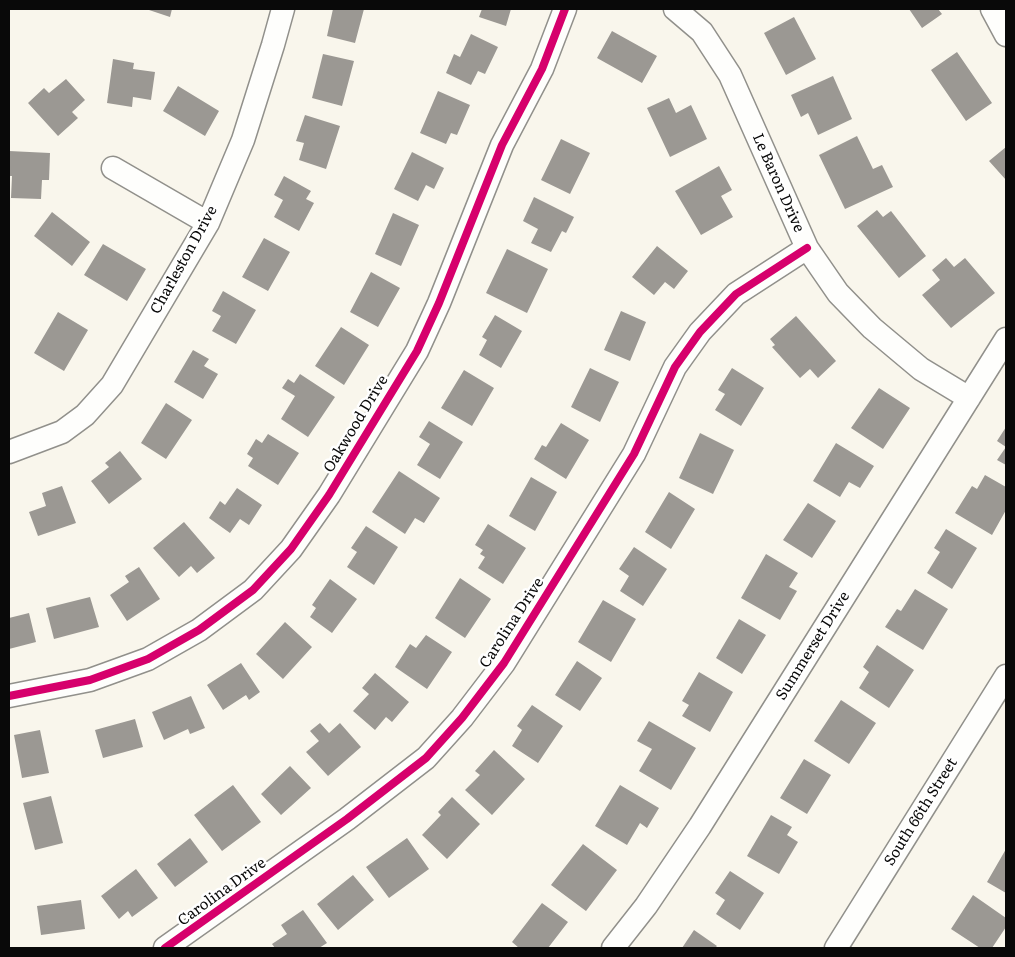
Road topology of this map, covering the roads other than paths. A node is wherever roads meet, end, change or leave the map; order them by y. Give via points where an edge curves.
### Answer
1 (282, 9) edge
2 (565, 9) edge
3 (676, 9) edge
4 (992, 9) edge
5 (1006, 35) edge
6 (113, 168) dead end
7 (208, 223) junction
8 (806, 248) junction
9 (1006, 339) edge
10 (968, 398) junction
11 (9, 452) edge
12 (1006, 676) edge
13 (9, 696) edge
14 (165, 948) edge
15 (613, 948) edge
16 (836, 948) edge

1 - 7 street, Charleston Drive via 243,140
2 - 13 street, Oakwood Drive via 542,69 502,145 417,351 329,495 291,549 253,590 198,630 148,659 90,680
3 - 8 street, Le Baron Drive via 702,32 730,75
4 - 5 street
6 - 7 street
7 - 11 street, Charleston Drive via 112,385 86,415 62,432
8 - 10 street, Le Baron Drive via 838,293 872,328 921,369
8 - 14 street, Carolina Drive via 736,294 700,332 675,367 634,454 504,663 426,758 347,819
9 - 10 street, Summerset Drive
10 - 15 street, Summerset Drive via 700,826
12 - 16 street, South 66th Street

